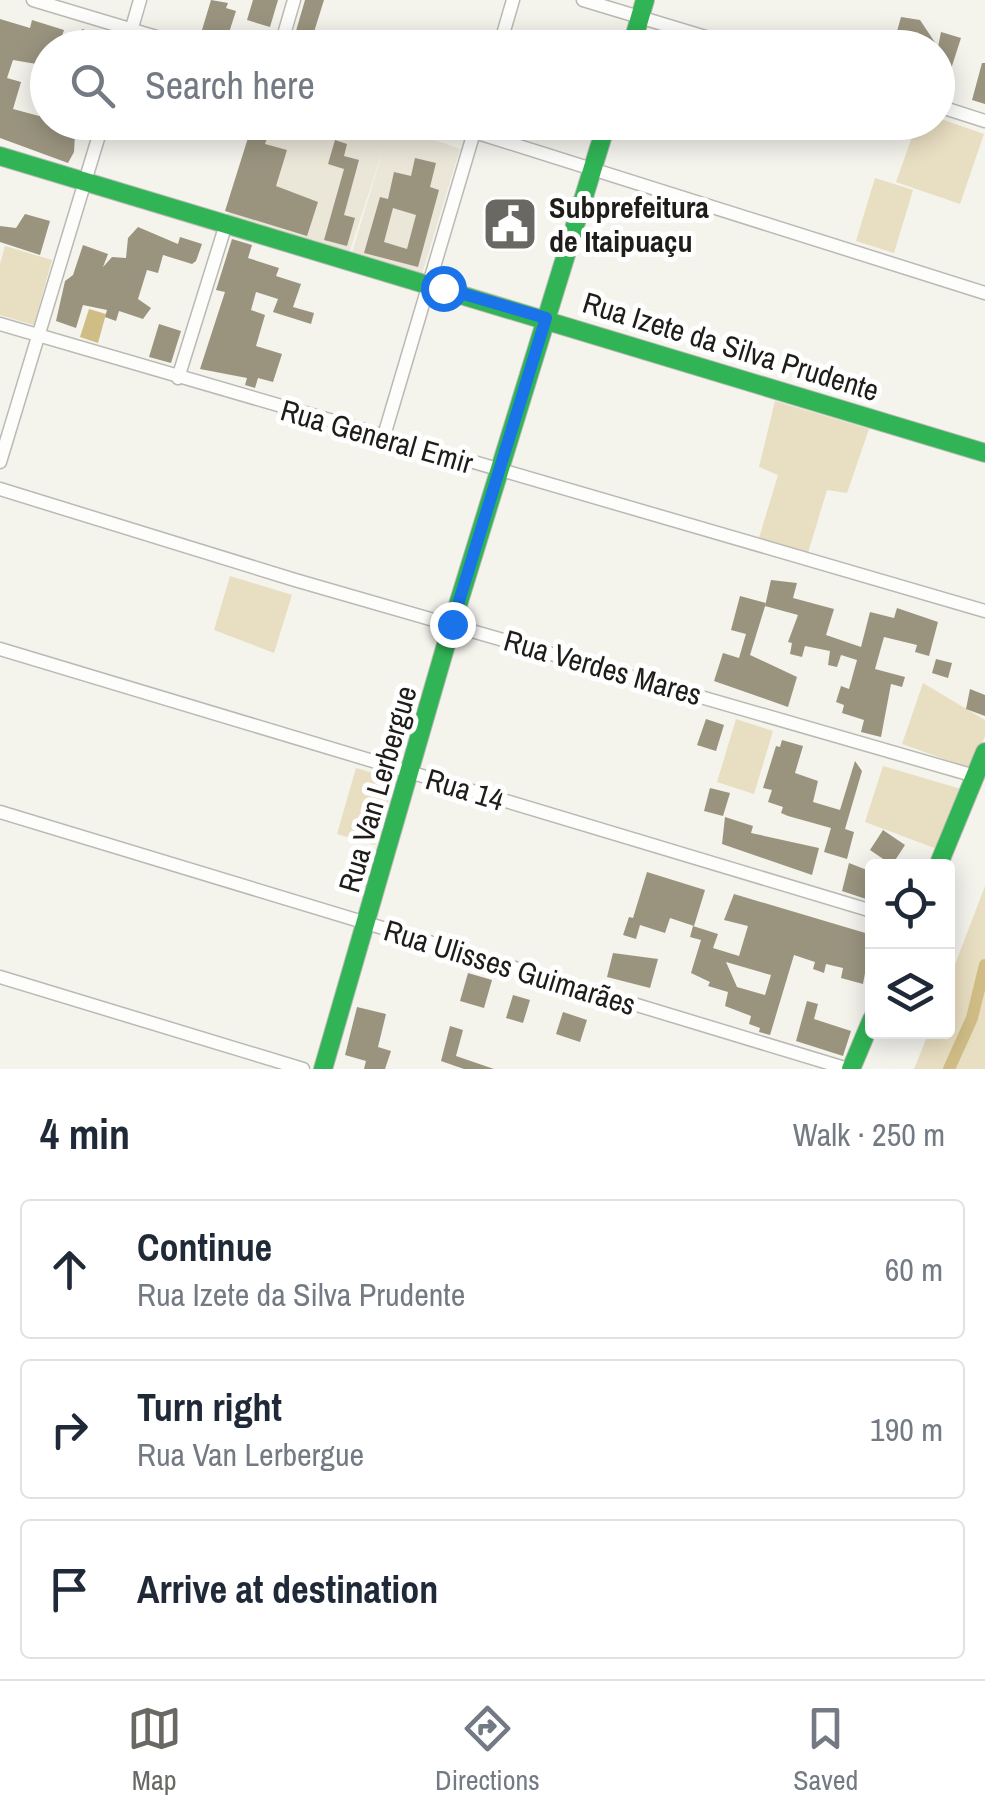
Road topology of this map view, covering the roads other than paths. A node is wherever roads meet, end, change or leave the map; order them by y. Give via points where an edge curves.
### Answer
1 (33, 0) edge
2 (140, 0) edge
3 (294, 0) edge
4 (513, 0) edge
5 (583, 0) edge
6 (643, 8) edge
7 (131, 29) junction
8 (134, 30) edge
9 (285, 30) edge
10 (504, 30) edge
11 (697, 30) edge
12 (955, 111) edge
13 (985, 121) edge
14 (98, 140) edge
15 (472, 140) edge
16 (514, 140) edge
17 (601, 140) edge
18 (0, 156) edge
19 (593, 167) junction
20 (85, 182) junction
21 (226, 224) junction
22 (428, 284) junction
23 (985, 293) edge
24 (546, 318) junction
25 (0, 324) edge
26 (37, 335) junction
27 (178, 378) junction
28 (383, 439) junction
29 (985, 452) edge
30 (0, 462) edge
31 (498, 472) junction
32 (0, 489) edge
33 (985, 611) edge
34 (452, 624) junction
35 (0, 649) edge
36 (985, 752) edge
37 (410, 773) junction
38 (976, 776) junction
39 (0, 812) edge
40 (941, 859) edge
41 (865, 909) edge
42 (366, 923) junction
43 (0, 977) edge
44 (865, 1034) edge
45 (302, 1069) edge
46 (324, 1069) edge
47 (849, 1069) edge

1 - 7 street
2 - 7 street
3 - 9 street
4 - 10 street
5 - 6 street
6 - 11 street
7 - 8 street
12 - 13 street
14 - 20 street
15 - 22 street
16 - 19 street
17 - 19 street, Rua Van Lerbergue
18 - 20 street, Rua Izete da Silva Prudente
19 - 23 street
19 - 24 street, Rua Van Lerbergue
20 - 21 street, Rua Izete da Silva Prudente
20 - 26 street
21 - 22 street, Rua Izete da Silva Prudente
21 - 27 street
22 - 24 street, Rua Izete da Silva Prudente
22 - 28 street
24 - 29 street, Rua Izete da Silva Prudente
24 - 31 street, Rua Van Lerbergue
25 - 26 street, Rua General Emir
26 - 27 street, Rua General Emir
26 - 30 street
27 - 28 street, Rua General Emir
28 - 31 street, Rua General Emir
31 - 33 street, Rua General Emir
31 - 34 street, Rua Van Lerbergue
32 - 34 street, Rua Verdes Mares
34 - 37 street, Rua Van Lerbergue
34 - 38 street, Rua Verdes Mares
35 - 37 street, Rua 14
36 - 38 street
37 - 41 street, Rua 14
37 - 42 street, Rua Van Lerbergue
38 - 40 street
39 - 42 street, Rua Ulisses Guimarães
42 - 46 street, Rua Van Lerbergue
42 - 47 street, Rua Ulisses Guimarães
43 - 45 street
44 - 47 street

